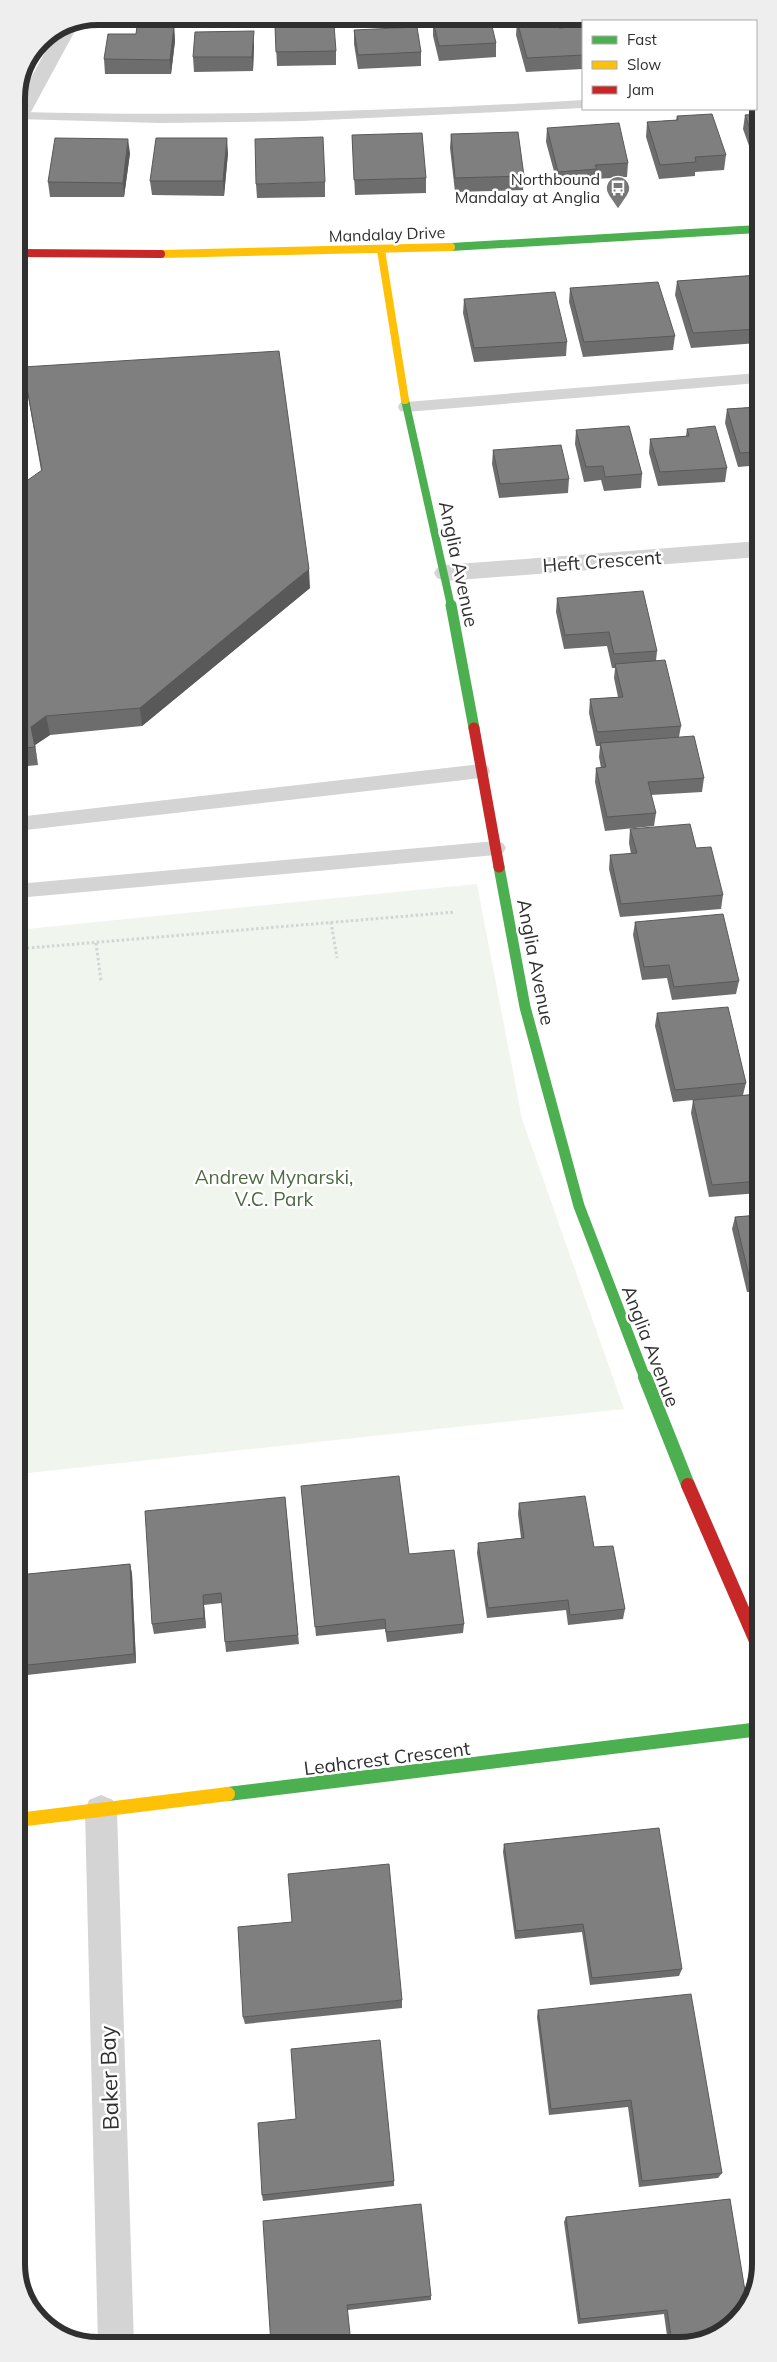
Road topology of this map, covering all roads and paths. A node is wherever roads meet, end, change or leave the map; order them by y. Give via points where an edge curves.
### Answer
1 (65, 33) edge
2 (582, 104) edge
3 (25, 108) edge
4 (25, 119) edge
5 (752, 229) edge
6 (381, 250) junction
7 (25, 252) edge
8 (752, 378) edge
9 (406, 407) junction
10 (752, 550) edge
11 (445, 573) junction
12 (481, 771) junction
13 (25, 823) edge
14 (496, 848) junction
15 (25, 889) edge
16 (455, 912) dead end
17 (331, 922) junction
18 (96, 943) junction
19 (25, 949) edge
20 (337, 958) dead end
21 (101, 982) dead end
22 (752, 1632) edge
23 (752, 1730) edge
24 (101, 1810) junction
25 (25, 1819) edge
26 (116, 2337) edge

1 - 3 street
2 - 4 lane via 431,114
5 - 6 street, Mandalay Drive
6 - 7 street, Mandalay Drive via 192,254
6 - 9 street, Anglia Avenue
8 - 9 lane
9 - 11 street, Anglia Avenue
10 - 11 street, Heft Crescent
11 - 12 street, Anglia Avenue
12 - 13 lane
12 - 14 street, Anglia Avenue
14 - 15 lane
14 - 22 street, Anglia Avenue via 525,1007 579,1206 669,1440
16 - 17 path
17 - 18 path
17 - 20 path
18 - 19 path
18 - 21 path
23 - 24 street, Leahcrest Crescent
24 - 25 street, Leahcrest Crescent
24 - 26 street, Baker Bay

